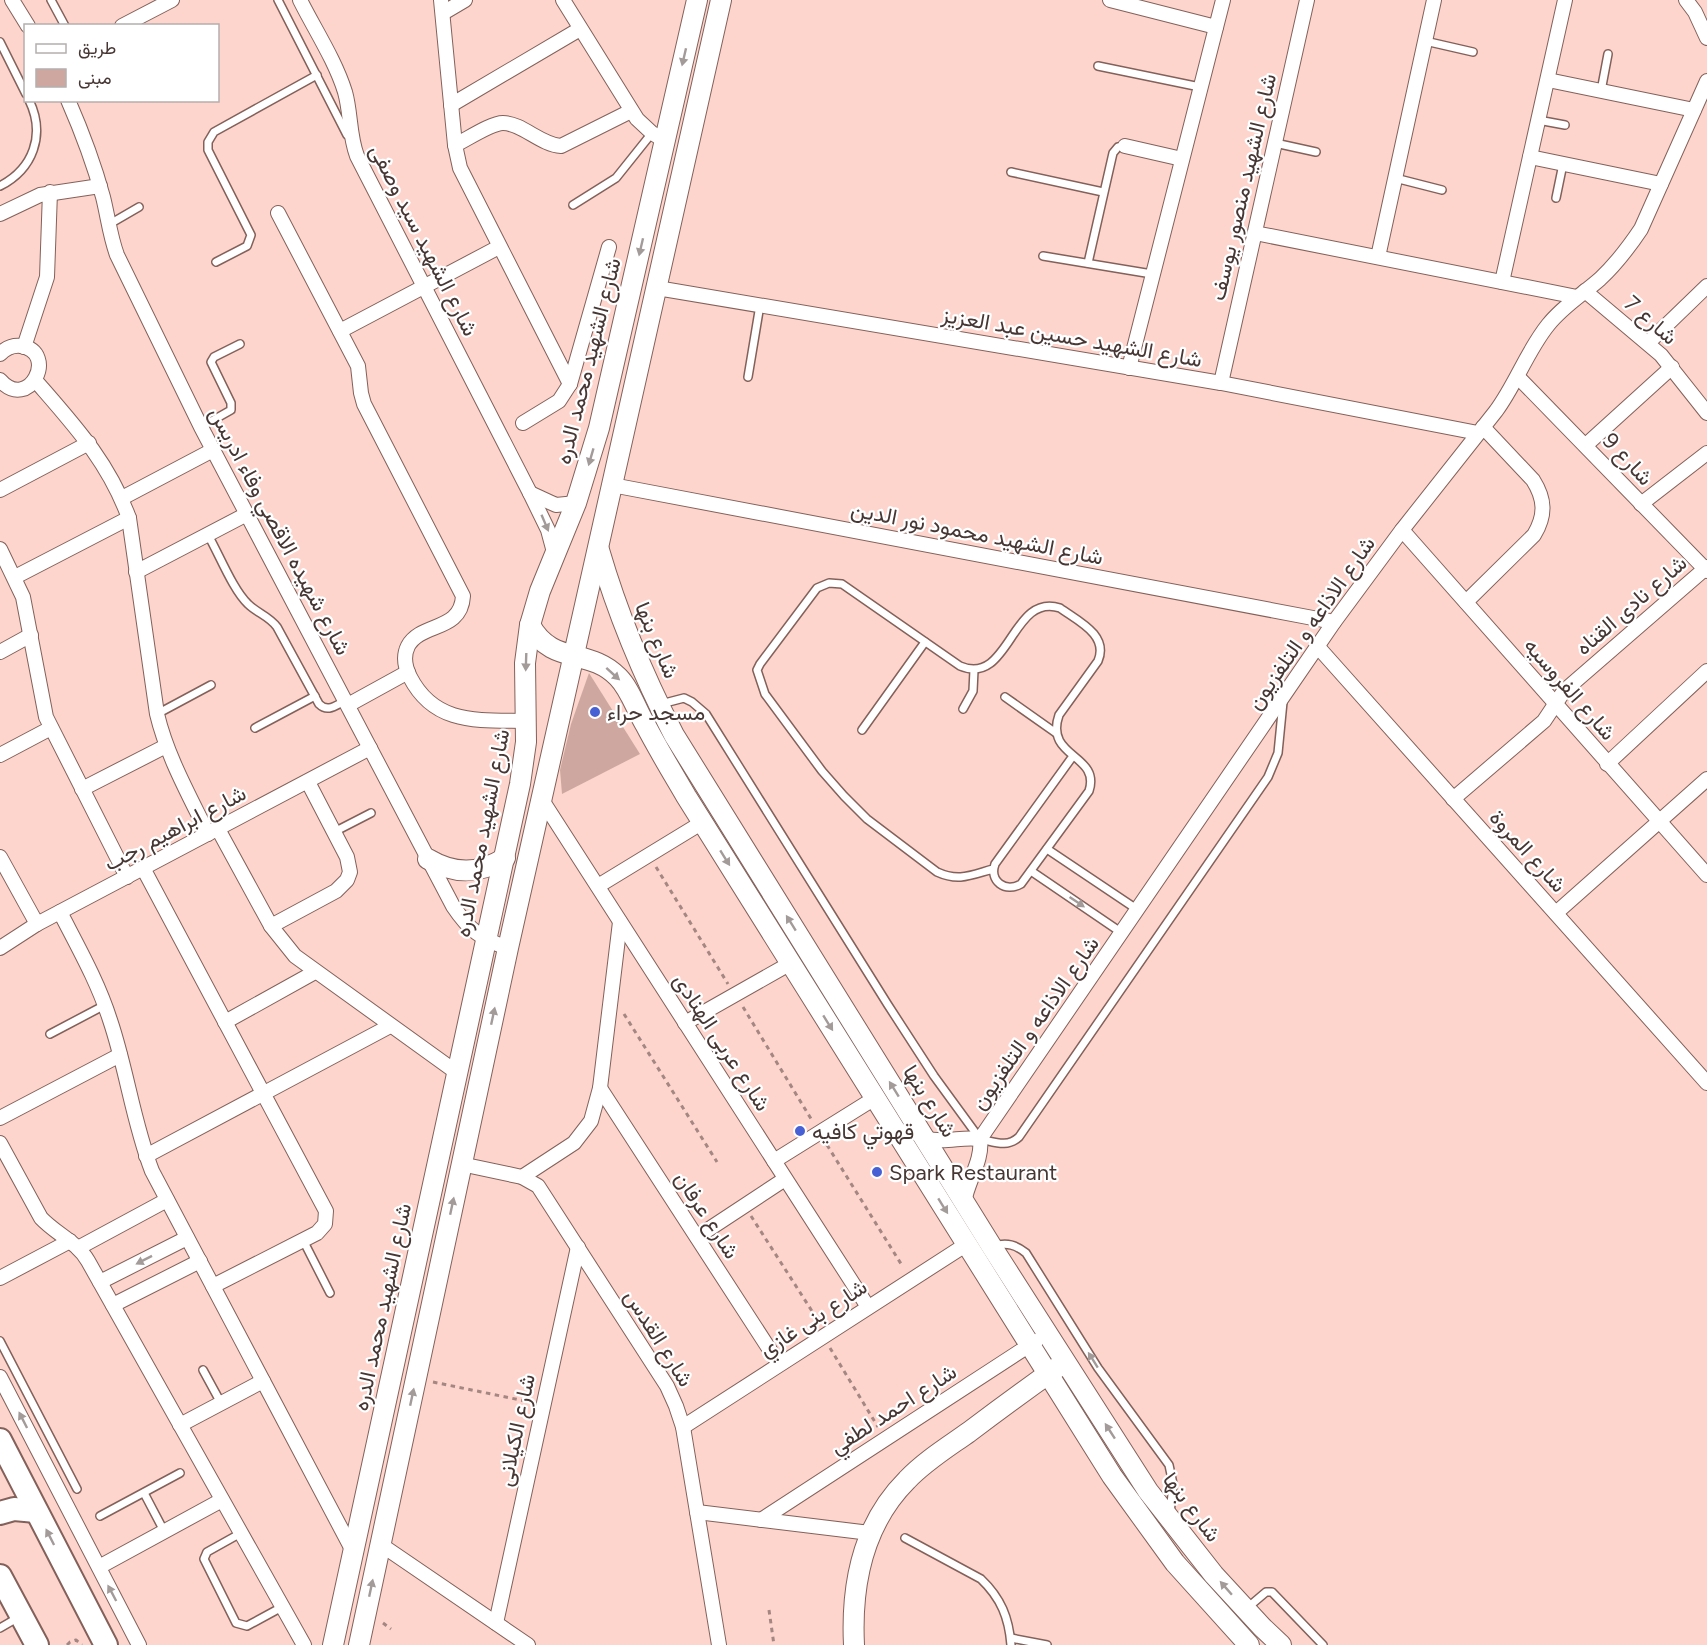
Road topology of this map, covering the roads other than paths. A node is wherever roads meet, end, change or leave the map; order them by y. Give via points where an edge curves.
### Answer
1 (12, 0) edge
2 (51, 0) edge
3 (278, 0) edge
4 (465, 0) edge
5 (563, 0) edge
6 (697, 0) edge
7 (721, 0) edge
8 (1110, 0) edge
9 (1223, 0) edge
10 (1307, 0) edge
11 (1434, 0) edge
12 (1565, 0) edge
13 (1686, 0) edge
14 (165, 2) edge
15 (305, 2) edge
16 (1136, 3) edge
17 (442, 6) edge
18 (27, 24) edge
19 (64, 24) edge
20 (126, 24) edge
21 (1216, 27) junction
22 (580, 29) junction
23 (1707, 38) edge
24 (1425, 41) junction
25 (0, 42) edge
26 (1473, 52) dead end
27 (1608, 54) dead end
28 (1098, 66) dead end
29 (316, 75) junction
30 (1548, 80) junction
31 (1707, 81) edge
32 (1200, 87) junction
33 (24, 90) edge
34 (1601, 91) junction
35 (30, 102) edge
36 (69, 102) edge
37 (451, 105) junction
38 (1694, 110) junction
39 (631, 111) junction
40 (1538, 120) junction
41 (1564, 125) dead end
42 (658, 137) junction
43 (1275, 143) junction
44 (353, 145) junction
45 (455, 145) junction
46 (1125, 146) joint
47 (1316, 152) dead end
48 (1530, 157) junction
49 (1182, 159) junction
50 (1563, 164) junction
51 (1011, 172) dead end
52 (1395, 178) junction
53 (1661, 184) junction
54 (0, 186) edge
55 (100, 186) junction
56 (1442, 190) dead end
57 (50, 192) junction
58 (1103, 192) junction
59 (1556, 198) dead end
60 (573, 205) dead end
61 (139, 207) dead end
62 (279, 213) dead end
63 (0, 214) edge
64 (108, 225) junction
65 (1255, 233) junction
66 (499, 247) junction
67 (609, 247) dead end
68 (1043, 256) dead end
69 (1378, 257) junction
70 (216, 262) dead end
71 (1088, 263) junction
72 (1152, 274) junction
73 (1502, 282) junction
74 (423, 286) junction
75 (1707, 286) edge
76 (657, 288) junction
77 (1581, 294) junction
78 (760, 305) junction
79 (340, 331) junction
80 (240, 344) dead end
81 (1648, 344) junction
82 (24, 346) junction
83 (0, 354) edge
84 (1672, 367) junction
85 (1129, 368) junction
86 (747, 377) dead end
87 (1518, 377) junction
88 (35, 380) junction
89 (1221, 383) junction
90 (570, 384) junction
91 (2, 386) edge
92 (1707, 413) edge
93 (523, 423) dead end
94 (201, 427) junction
95 (598, 428) junction
96 (1481, 430) junction
97 (624, 433) junction
98 (88, 443) junction
99 (1586, 445) junction
100 (213, 450) junction
101 (1707, 453) edge
102 (612, 485) junction
103 (0, 490) edge
104 (530, 493) junction
105 (122, 498) junction
106 (576, 502) junction
107 (1641, 504) junction
108 (247, 514) junction
109 (129, 518) junction
110 (1402, 530) junction
111 (208, 535) junction
112 (598, 546) junction
113 (0, 549) edge
114 (555, 556) junction
115 (1706, 569) edge
116 (136, 572) junction
117 (15, 576) junction
118 (1466, 602) junction
119 (1334, 622) junction
120 (530, 625) junction
121 (31, 635) junction
122 (925, 642) junction
123 (1318, 647) junction
124 (0, 652) edge
125 (573, 656) junction
126 (974, 670) junction
127 (1707, 671) edge
128 (408, 672) junction
129 (211, 686) dead end
130 (315, 696) junction
131 (1005, 697) dead end
132 (1284, 697) junction
133 (346, 703) junction
134 (658, 705) junction
135 (1555, 705) junction
136 (963, 709) dead end
137 (157, 714) junction
138 (527, 722) junction
139 (51, 728) junction
140 (255, 728) dead end
141 (862, 730) dead end
142 (1056, 733) junction
143 (166, 746) junction
144 (370, 748) junction
145 (0, 755) edge
146 (1073, 756) junction
147 (1607, 764) junction
148 (1707, 779) edge
149 (308, 782) junction
150 (82, 789) junction
151 (1453, 799) junction
152 (542, 800) junction
153 (371, 813) dead end
154 (703, 822) junction
155 (1659, 822) junction
156 (213, 831) junction
157 (334, 832) junction
158 (1047, 849) junction
159 (0, 857) edge
160 (505, 858) junction
161 (429, 859) junction
162 (143, 868) junction
163 (993, 869) junction
164 (1031, 871) junction
165 (1707, 875) edge
166 (127, 877) junction
167 (597, 886) junction
168 (1138, 910) junction
169 (60, 912) junction
170 (1556, 913) junction
171 (620, 922) junction
172 (37, 924) junction
173 (271, 926) junction
174 (1122, 933) junction
175 (487, 941) junction
176 (0, 948) edge
177 (508, 948) junction
178 (790, 963) junction
179 (315, 972) junction
180 (105, 1005) junction
181 (225, 1022) junction
182 (685, 1023) junction
183 (390, 1026) junction
184 (50, 1034) dead end
185 (120, 1055) junction
186 (456, 1072) junction
187 (1707, 1083) edge
188 (600, 1088) junction
189 (264, 1094) junction
190 (875, 1098) junction
191 (0, 1118) edge
192 (924, 1138) junction
193 (980, 1139) junction
194 (0, 1143) edge
195 (146, 1156) junction
196 (774, 1161) junction
197 (461, 1164) junction
198 (522, 1177) junction
199 (786, 1179) junction
200 (167, 1200) junction
201 (964, 1202) junction
202 (697, 1237) junction
203 (187, 1238) junction
204 (303, 1240) junction
205 (74, 1244) junction
206 (967, 1244) junction
207 (578, 1247) junction
208 (992, 1247) junction
209 (200, 1261) junction
210 (0, 1278) edge
211 (100, 1282) junction
212 (213, 1286) junction
213 (330, 1293) dead end
214 (113, 1305) junction
215 (868, 1307) junction
216 (1047, 1334) junction
217 (0, 1341) edge
218 (1030, 1345) junction
219 (1065, 1362) junction
220 (779, 1364) junction
221 (203, 1370) dead end
222 (1048, 1374) junction
223 (0, 1377) edge
224 (263, 1381) junction
225 (221, 1403) junction
226 (180, 1425) junction
227 (682, 1427) junction
228 (0, 1440) edge
229 (6, 1472) edge
230 (180, 1473) dead end
231 (77, 1489) dead end
232 (144, 1493) junction
233 (222, 1500) junction
234 (36, 1511) junction
235 (697, 1512) junction
236 (0, 1513) edge
237 (100, 1516) dead end
238 (761, 1520) junction
239 (1170, 1520) junction
240 (164, 1531) junction
241 (241, 1533) junction
242 (870, 1533) junction
243 (905, 1538) dead end
244 (381, 1544) junction
245 (354, 1553) junction
246 (99, 1567) junction
247 (0, 1576) edge
248 (282, 1606) junction
249 (1245, 1610) junction
250 (21, 1616) junction
251 (496, 1623) junction
252 (0, 1628) edge
253 (1011, 1642) edge
254 (36, 1645) edge
255 (105, 1645) edge
256 (140, 1645) edge
257 (304, 1645) edge
258 (333, 1645) edge
259 (359, 1645) edge
260 (528, 1645) edge
261 (719, 1645) edge
262 (854, 1645) edge
263 (1047, 1645) edge
264 (1249, 1645) edge
265 (1281, 1645) edge
266 (1323, 1645) edge

1 - 18 street
2 - 19 lane
3 - 29 lane
4 - 17 street
5 - 22 street
6 -> 42 main road, شارع الشهيد محمد الدره
7 - 76 main road
8 - 16 street
9 - 21 street
10 - 43 street, شارع الشهيد منصور يوسف
11 - 24 street
12 - 30 street
13 - 23 street
14 - 20 street
15 - 44 street, شارع الشهيد سيد وصفى via 344,89
16 - 21 street
17 - 37 street
21 - 32 street
22 - 37 street
22 - 39 street
24 - 26 lane
24 - 52 street
25 - 33 lane
27 - 34 lane
28 - 32 lane
29 - 44 lane
29 - 70 lane via 209,138 208,150 251,235 247,246
30 - 34 street
30 - 40 street
31 - 38 street, شارع الاذاعه و التلفزيون
32 - 49 street
34 - 38 street
35 - 54 lane via 37,123 34,150 20,172
36 - 55 street, شارع شهيده الاقصي وفاء ادريس
37 - 45 street
38 - 53 street, شارع الاذاعه و التلفزيون
39 - 42 street
39 - 45 street via 561,146 501,123
40 - 41 lane
40 - 48 street
42 - 60 lane via 616,178
42 -> 95 main road, شارع الشهيد محمد الدره
43 - 47 lane
43 - 65 street, شارع الشهيد منصور يوسف
44 - 74 street, شارع الشهيد سيد وصفى
45 - 66 street via 464,178
46 - 49 street
46 - 58 lane via 1113,153
48 - 50 street
48 - 73 street
49 - 72 street
50 - 53 street
50 - 59 lane
51 - 58 lane
52 - 56 lane
52 - 69 street
53 - 77 street, شارع الاذاعه و التلفزيون via 1632,243
55 - 57 street
55 - 64 street, شارع شهيده الاقصي وفاء ادريس
57 - 63 street
57 - 82 street via 48,270
58 - 71 lane
61 - 64 lane
62 - 79 street
64 - 94 street, شارع شهيده الاقصي وفاء ادريس via 125,273
65 - 69 street
65 - 89 street, شارع الشهيد منصور يوسف
66 - 74 street
66 - 90 street
67 - 90 street
68 - 71 lane
69 - 73 street
71 - 72 lane
72 - 85 street
73 - 77 street
74 - 79 street
74 - 104 street, شارع الشهيد سيد وصفى
75 - 81 street
76 - 78 street, شارع الشهيد حسين عبد العزيز
76 - 97 main road
77 - 81 street, شارع 7
77 - 87 street, شارع الاذاعه و التلفزيون via 1548,325
78 - 85 street, شارع الشهيد حسين عبد العزيز
78 - 86 lane
79 - 128 street via 358,366 364,404 463,596 454,618 413,639 405,655
80 - 94 lane via 211,362 231,410
81 - 84 street, شارع 7
82 - 83 street via 10,347
82 - 88 street via 38,361
84 - 92 street, شارع 7
84 - 99 street
85 - 89 street, شارع الشهيد حسين عبد العزيز
87 - 96 street, شارع الاذاعه و التلفزيون
87 - 99 street, شارع 9
88 - 91 street via 19,390
88 - 98 street
89 - 96 street, شارع الشهيد حسين عبد العزيز
90 - 93 street via 559,401
94 - 100 street, شارع شهيده الاقصي وفاء ادريس
95 - 97 main road
95 -> 106 main road, شارع الشهيد محمد الدره
96 - 110 street, شارع الاذاعه و التلفزيون
96 - 118 street via 1533,480 1543,513 1534,535
97 - 102 main road
98 - 103 street
98 - 105 street
99 - 107 street, شارع 9
100 - 105 street
100 - 108 street, شارع شهيده الاقصي وفاء ادريس
101 - 107 street
102 - 112 main road
102 - 119 street, شارع الشهيد محمود نور الدين
104 - 106 street via 556,505
104 -> 114 street, شارع الشهيد سيد وصفى via 548,530
105 - 109 street
106 - 114 main road, شارع الشهيد محمد الدره
107 - 115 street, شارع 9
108 - 111 street
108 - 133 street, شارع شهيده الاقصي وفاء ادريس
109 - 116 street
109 - 117 street
110 - 118 street, شارع الفروسيه
110 - 119 street, شارع الاذاعه و التلفزيون
111 - 116 street
111 - 130 lane via 242,597 277,627
112 - 125 main road
112 - 134 main road, شارع بنها via 618,611
113 - 117 street
114 - 120 main road, شارع الشهيد محمد الدره
115 - 135 street, شارع نادى القناه via 1564,691
116 - 137 street
117 - 121 street
118 - 135 street, شارع الفروسيه
119 - 123 street, شارع الاذاعه و التلفزيون
120 - 125 main road, شارع بنها via 548,646
120 -> 138 main road, شارع الشهيد محمد الدره via 525,663
121 - 124 street
121 - 139 street via 43,706
122 - 126 lane via 960,666
122 - 141 lane
122 - 163 lane via 842,584 829,583 817,588 757,670 765,694 822,771 867,819 948,877 960,878
123 - 132 street, شارع الاذاعه و التلفزيون
123 - 151 street, شارع المروة
125 - 152 main road
125 -> 154 main road, شارع بنها via 602,664 624,684
126 - 136 lane via 974,691
126 - 142 lane via 988,666 1029,614 1041,607 1060,608 1093,633 1101,654 1059,715
127 - 147 street
128 - 133 street
128 - 138 street via 417,691 450,715
129 - 137 lane
130 - 133 lane via 326,709
130 - 140 lane
131 - 142 lane
132 - 168 street, شارع الاذاعه و التلفزيون
132 - 193 lane via 1278,753 1268,777 1019,1137 1004,1144
133 - 144 street, شارع شهيده الاقصي وفاء ادريس
192 -> 134 main road, شارع بنها
134 - 193 lane via 684,698 706,714 888,1005
135 - 147 street, شارع الفروسيه
135 - 151 street, شارع نادى القناه via 1544,721
137 - 143 street
138 - 160 main road, شارع الشهيد محمد الدره via 524,763
139 - 145 street
139 - 150 street
142 - 146 lane
143 - 150 street
143 - 156 street
144 - 149 street, شارع ابراهيم رجب
144 - 161 street, شارع شهيده الاقصي وفاء ادريس
146 - 158 lane via 1089,771 1091,785
146 - 163 lane
147 - 155 street, شارع الفروسيه
148 - 155 street
149 - 156 street, شارع ابراهيم رجب
149 - 157 street
150 - 166 street
151 - 170 street, شارع المروة
152 - 167 street, شارع عربى الهنادى
152 - 177 main road
153 - 157 lane
154 - 167 street
154 -> 178 main road, شارع بنها
155 - 165 street, شارع الفروسيه
155 - 170 street
156 - 162 street, شارع ابراهيم رجب
156 - 173 street
157 - 173 street via 349,864 347,880 336,891
158 - 164 lane
158 - 168 lane
159 - 172 street
160 - 161 main road via 487,868 467,872
160 - 175 main road, شارع الشهيد محمد الدره
161 - 175 street, شارع شهيده الاقصي وفاء ادريس via 460,916
162 - 166 street, شارع ابراهيم رجب
162 - 181 street
163 - 164 lane via 1000,884 1010,888 1021,884
164 -> 174 lane
166 - 169 street, شارع ابراهيم رجب
167 - 171 street, شارع عربى الهنادى
168 - 174 street, شارع الاذاعه و التلفزيون
169 - 172 street, شارع ابراهيم رجب
169 - 180 street
170 - 187 street, شارع المروة
171 - 182 street, شارع عربى الهنادى
171 - 188 street
172 - 176 street, شارع ابراهيم رجب
173 - 179 street via 286,947
174 - 193 street, شارع الاذاعه و التلفزيون
175 - 177 street, شارع شهيده الاقصي وفاء ادريس
175 - 186 main road, شارع الشهيد محمد الدره
197 -> 177 main road
178 - 182 street
178 -> 190 main road, شارع بنها
179 - 181 street
179 - 183 street
180 - 184 lane
180 - 185 street
181 - 189 street
182 - 196 street, شارع عربى الهنادى
183 - 186 street
183 - 189 street
185 - 191 street
185 - 195 street
186 - 245 main road, شارع الشهيد محمد الدره
188 - 198 street via 591,1121 580,1138
188 - 202 street, شارع عرفان
189 - 195 street
189 - 204 street via 326,1211 322,1229
190 - 196 street
190 -> 206 main road, شارع بنها
192 - 193 street via 947,1142
192 - 201 main road, شارع بنها
193 - 201 street, شارع الاذاعه و التلفزيون via 980,1154
194 - 205 street via 41,1218
195 - 200 street
196 - 199 street, شارع عربى الهنادى
197 - 198 street, شارع القدس
244 -> 197 main road
198 - 207 street, شارع القدس via 542,1191
199 - 202 street
199 - 215 street, شارع عربى الهنادى
200 - 203 street
200 - 205 street
201 - 208 main road, شارع بنها
202 - 220 street, شارع عرفان
203 - 209 street
203 -> 211 street
204 - 212 street
204 - 213 lane
205 - 210 street
205 - 211 street
206 - 215 street, شارع بنى غازي
206 - 218 main road, شارع بنها
207 - 227 street, شارع القدس via 667,1386
207 - 251 street, شارع الكيلانى
208 - 216 main road, شارع بنها
239 -> 208 lane via 1173,1484 1169,1465 1098,1368 1026,1253 1009,1244
209 - 212 street
209 - 214 street
211 - 214 street
212 - 224 street
214 - 226 street
215 - 220 street, شارع بنى غازي
216 - 218 street, شارع احمد لطفي
216 - 219 main road, شارع بنها
217 - 231 lane
218 - 222 main road, شارع بنها
218 - 238 street, شارع احمد لطفي
219 - 222 main road
239 -> 219 main road, شارع بنها
220 - 227 street, شارع بنى غازي
221 - 225 lane
222 - 242 main road via 922,1466 892,1497
222 - 264 main road, شارع بنها via 1153,1535
246 -> 223 street
224 - 225 street
224 - 245 street
225 - 226 street
226 - 233 street
227 - 235 street, شارع القدس
228 - 229 main road
229 - 234 main road
230 - 232 lane
232 - 237 lane
232 - 240 lane
233 - 240 street
233 - 241 street
234 - 236 main road via 14,1509
255 -> 234 main road
235 - 238 street
235 - 261 street, شارع القدس
238 - 242 street
249 -> 239 main road, شارع بنها
240 - 246 street
241 - 248 street
241 - 248 lane via 207,1552 204,1559 236,1623 247,1626
242 - 262 main road via 856,1582
243 - 253 lane via 981,1579 1004,1611
244 - 251 street
259 -> 244 main road
245 - 258 main road, شارع الشهيد محمد الدره
256 -> 246 street
247 - 250 main road
248 - 257 street
249 - 265 main road, شارع بنها
249 - 266 lane via 1266,1592 1272,1592
250 - 252 lane
250 - 254 main road
251 - 260 street
253 - 263 lane

